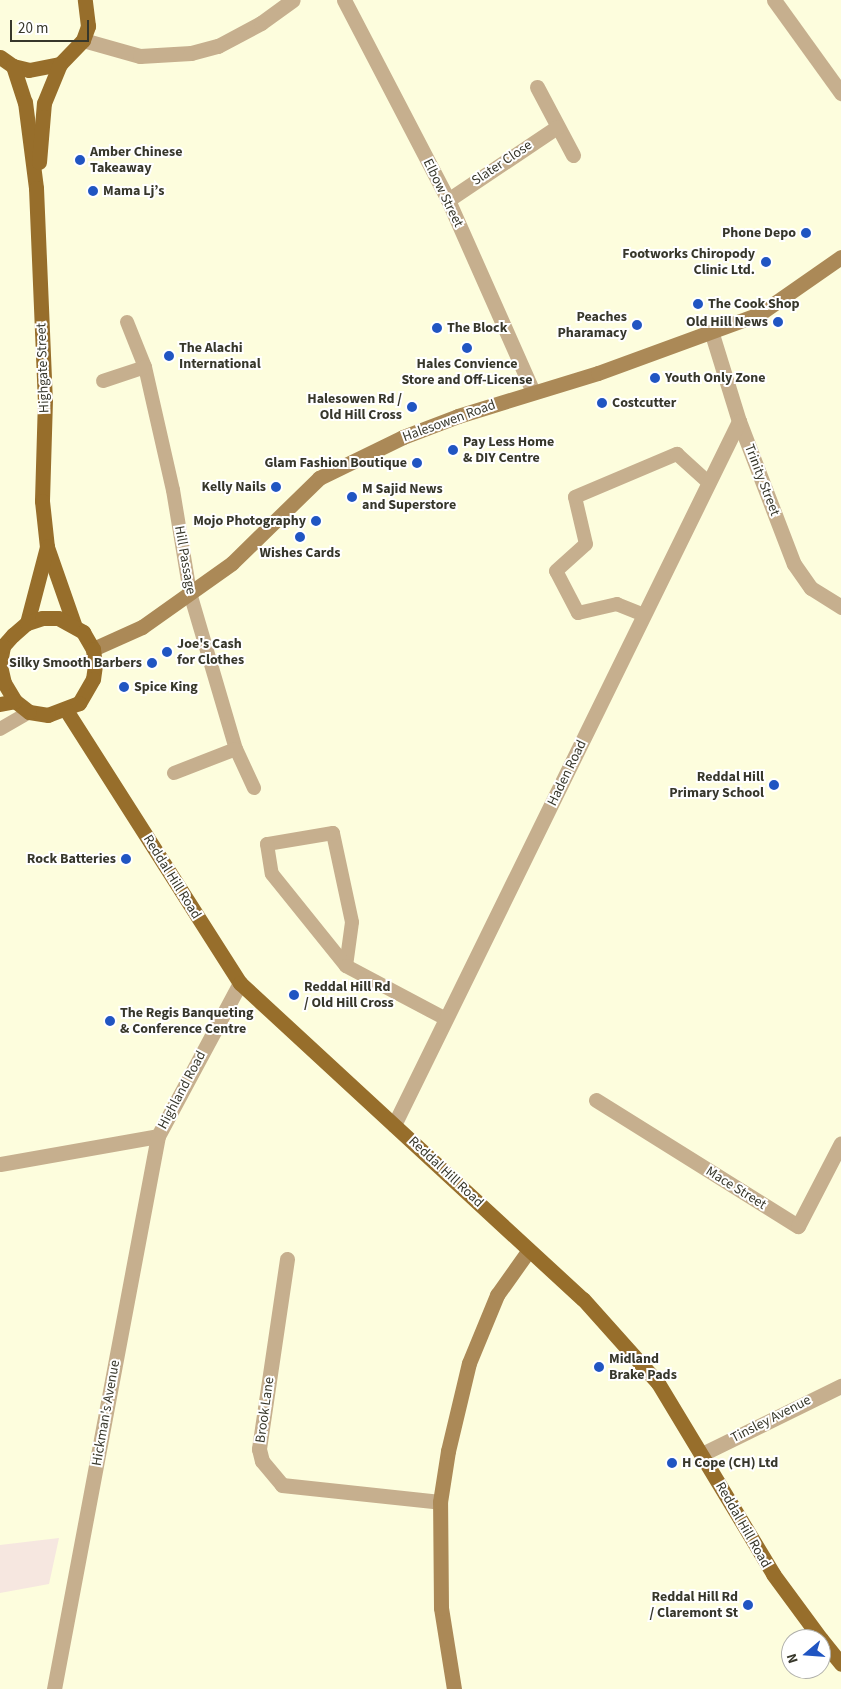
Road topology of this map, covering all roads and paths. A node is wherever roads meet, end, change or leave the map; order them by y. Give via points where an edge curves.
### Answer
1 (86, 0) edge
2 (293, 0) edge
3 (344, 0) edge
4 (774, 0) edge
5 (83, 40) junction
6 (0, 57) edge
7 (60, 64) junction
8 (13, 66) junction
9 (537, 87) dead end
10 (841, 93) edge
11 (557, 127) junction
12 (573, 154) dead end
13 (36, 188) junction
14 (448, 200) junction
15 (841, 257) edge
16 (127, 322) dead end
17 (712, 334) junction
18 (145, 367) junction
19 (103, 381) dead end
20 (533, 392) junction
21 (739, 421) junction
22 (708, 483) junction
23 (47, 547) junction
24 (190, 593) junction
25 (841, 608) edge
26 (644, 615) junction
27 (27, 623) junction
28 (74, 624) junction
29 (93, 649) junction
30 (0, 662) edge
31 (0, 666) edge
32 (16, 701) junction
33 (0, 704) edge
34 (66, 710) junction
35 (29, 712) junction
36 (0, 729) edge
37 (236, 749) junction
38 (174, 773) dead end
39 (254, 788) dead end
40 (346, 966) junction
41 (240, 983) junction
42 (446, 1019) junction
43 (596, 1100) dead end
44 (394, 1124) junction
45 (158, 1136) junction
46 (841, 1143) edge
47 (0, 1164) edge
48 (529, 1250) junction
49 (287, 1258) dead end
50 (841, 1386) edge
51 (702, 1454) junction
52 (440, 1502) junction
53 (813, 1629) edge
54 (831, 1652) edge
55 (841, 1664) edge
56 (54, 1689) edge
57 (454, 1689) edge

1 - 5 main road via 88,26
2 - 5 street via 261,23 218,46 191,53 140,56
3 - 14 street, Elbow Street
4 - 10 street
5 - 7 main road
6 - 8 main road
7 - 8 main road via 42,70
7 - 13 main road, Highgate Street via 44,103
8 - 13 main road, Highgate Street via 24,102
9 - 11 street
11 - 12 street
11 - 14 street, Slater Close
13 - 23 main road, Highgate Street via 45,399 42,501
14 - 20 street, Elbow Street
15 - 17 street, Halesowen Road via 759,314
16 - 18 lane, Hill Passage
17 - 20 street, Halesowen Road
17 - 21 street, Trinity Street
18 - 19 lane
18 - 24 lane, Hill Passage via 174,490
20 - 24 street, Halesowen Road via 403,437 319,478 232,563
21 - 22 street, Haden Road
21 - 25 street, Trinity Street via 794,564 812,588
22 - 26 street, Haden Road
22 - 26 lane via 677,454 575,497 586,544 556,571 578,613 617,604
23 - 27 main road, Highgate Street
23 - 28 main road, Highgate Street
24 - 29 street, Halesowen Road via 142,627
24 - 37 lane, Hill Passage
26 - 42 street, Haden Road
27 - 28 main road via 42,618 58,618
27 - 30 main road via 3,646
28 - 29 main road
29 - 34 main road via 96,665 93,679 79,703
31 - 32 main road via 4,683
32 - 33 main road
32 - 35 main road
34 - 35 main road via 48,715
34 - 41 main road, Reddal Hill Road
35 - 36 lane
37 - 38 lane
37 - 39 lane, Hill Passage
40 - 40 lane via 272,874 267,844 333,833 352,922
40 - 42 lane
41 - 44 main road, Reddal Hill Road
41 - 45 street, Highland Road
42 - 44 street, Haden Road
43 - 46 street, Mace Street via 798,1226
44 - 48 main road, Reddal Hill Road
45 - 47 street, Highland Road
45 - 56 street, Hickman's Avenue
48 - 51 main road, Reddal Hill Road via 583,1299 658,1383
48 - 52 street via 496,1295 469,1363 448,1451
49 - 52 street, Brook Lane via 259,1449 262,1461 282,1485
50 - 51 street, Tinsley Avenue
51 - 53 main road, Reddal Hill Road via 772,1574
52 - 57 street via 441,1608
54 - 55 main road, Reddal Hill Road

